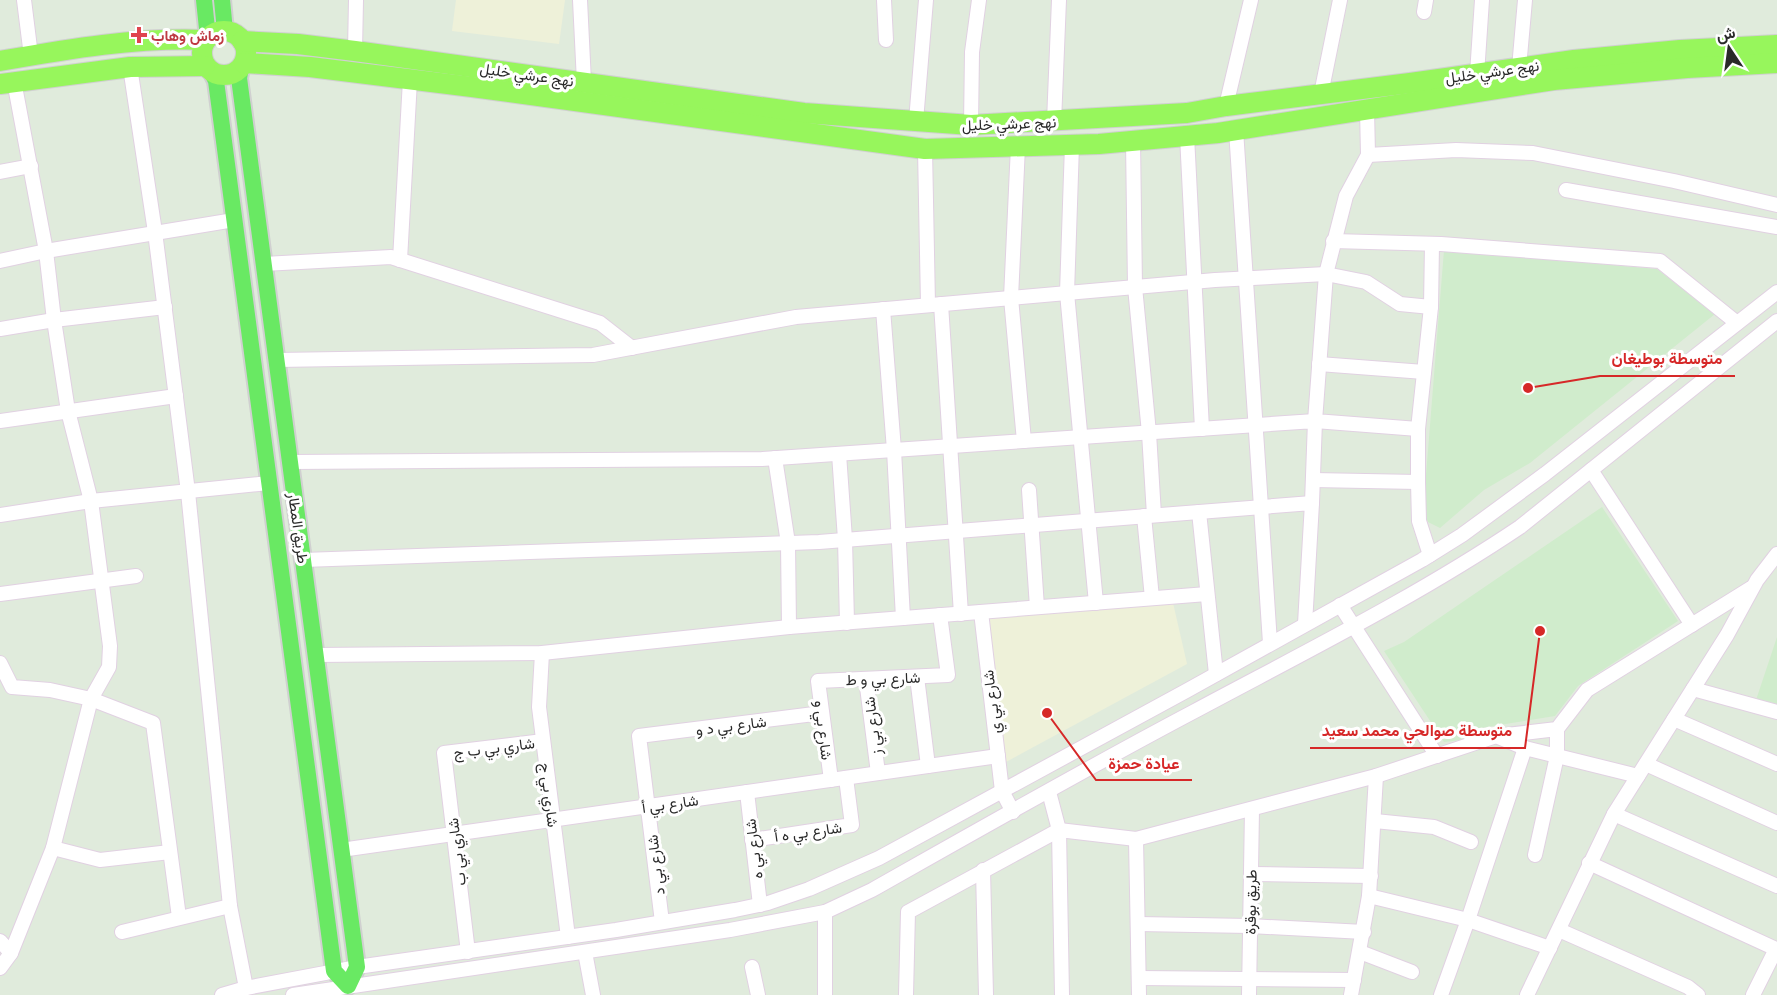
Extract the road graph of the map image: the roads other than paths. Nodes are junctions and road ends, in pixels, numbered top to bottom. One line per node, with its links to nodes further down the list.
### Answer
1 (24, 0): 18 (street)
2 (204, 0): 14 (main road)
3 (222, 0): 14 (main road)
4 (356, 0): 17 (street)
5 (580, 0): 27 (street)
6 (884, 0): 15 (street)
7 (926, 0): 32 (street)
8 (979, 0): 34 (street)
9 (1059, 0): 33 (street)
10 (1251, 0): 30 (street)
11 (1340, 0): 29 (street)
12 (1482, 0): 25 (street)
13 (1525, 0): 23 (street)
14 (221, 37): 17 (highway, نهج عرشي خليل); 18 (highway, نهج عرشي خليل); 21 (highway); 24 (highway)
15 (886, 40)
16 (1777, 45): 23 (highway, نهج عرشي خليل)
17 (355, 51): 27 (highway, نهج عرشي خليل)
18 (31, 56): 19 (highway, نهج عرشي خليل)
19 (0, 61)
20 (1777, 63): 31 (highway, نهج عرشي خليل)
21 (242, 66): 24 (highway); 26 (highway, نهج عرشي خليل); 54 (main road, طريق المطار)
22 (130, 67): 24 (highway); 28 (highway); 48 (street)
23 (1519, 68): 25 (highway, نهج عرشي خليل)
24 (209, 69): 46 (main road, طريق المطار)
25 (1477, 74): 29 (highway, نهج عرشي خليل)
26 (410, 80): 40 (highway, نهج عرشي خليل); 52 (street)
27 (584, 82): 32 (highway, نهج عرشي خليل)
28 (7, 83): 42 (street)
29 (1321, 94): 30 (highway, نهج عرشي خليل)
30 (1226, 106): 33 (highway, نهج عرشي خليل)
31 (1367, 109): 35 (highway, نهج عرشي خليل); 41 (street)
32 (916, 121): 34 (highway, نهج عرشي خليل)
33 (1054, 122): 34 (highway, نهج عرشي خليل)
34 (971, 126)
35 (1236, 130): 36 (highway, نهج عرشي خليل); 56 (street)
36 (1187, 136): 37 (highway, نهج عرشي خليل); 57 (street)
37 (1133, 141): 38 (highway, نهج عرشي خليل); 58 (street)
38 (1072, 145): 39 (highway, نهج عرشي خليل); 60 (street)
39 (1018, 147): 40 (highway, نهج عرشي خليل); 61 (street)
40 (925, 149): 62 (street)
41 (1368, 155): 45 (street); 49 (street)
42 (31, 166): 43 (street); 51 (street)
43 (0, 172)
44 (1566, 190): 47 (street)
45 (1777, 205)
46 (234, 220): 48 (street); 92 (main road, طريق المطار)
47 (1777, 227)
48 (155, 232): 51 (street); 64 (street)
49 (1333, 241): 50 (street); 55 (street)
50 (1432, 244): 63 (street); 68 (street)
51 (46, 251): 53 (street); 66 (street)
52 (400, 260): 54 (street); 70 (street)
53 (0, 261)
54 (264, 264): 71 (main road, طريق المطار)
55 (1326, 274): 56 (street); 63 (street); 72 (street)
56 (1246, 278): 57 (street); 78 (street)
57 (1194, 282): 58 (street); 79 (street)
58 (1135, 287): 60 (street); 81 (street)
59 (1777, 292): 68 (street)
60 (1067, 293): 61 (street); 82 (street)
61 (1011, 298): 62 (street); 83 (street)
62 (934, 305): 65 (street); 84 (street)
63 (1431, 306): 73 (street)
64 (165, 307): 66 (street); 74 (street)
65 (883, 309): 70 (street); 85 (street)
66 (54, 320): 69 (street); 75 (street)
67 (1777, 321): 89 (street)
68 (1737, 323): 108 (street)
69 (0, 329)
70 (632, 348): 71 (street)
71 (276, 360): 88 (main road, طريق المطار)
72 (1319, 364): 73 (street); 77 (street)
73 (1424, 372): 80 (street)
74 (176, 396): 75 (street); 94 (street)
75 (68, 411): 76 (street); 95 (street)
76 (0, 420)
77 (1315, 421): 78 (street); 80 (street); 90 (street)
78 (1256, 425): 79 (street); 97 (street)
79 (1202, 429): 81 (street)
80 (1418, 429): 91 (street)
81 (1149, 433): 82 (street); 100 (street)
82 (1080, 437): 83 (street); 101 (street)
83 (1024, 441): 84 (street)
84 (950, 446): 85 (street); 103 (street)
85 (894, 450): 86 (street); 104 (street)
86 (839, 454): 87 (street); 105 (street)
87 (775, 458): 88 (street); 106 (street)
88 (290, 462): 109 (main road, طريق المطار)
89 (1591, 470): 127 (street); 129 (street)
90 (1313, 480): 91 (street); 96 (street)
91 (1418, 482): 108 (street)
92 (269, 483): 94 (street); 206 (main road, طريق المطار)
93 (1029, 490): 102 (street)
94 (188, 492): 95 (street); 186 (street)
95 (91, 501): 99 (street); 113 (street)
96 (1312, 503): 97 (street); 126 (street)
97 (1261, 507): 98 (street); 130 (street)
98 (1199, 512): 100 (street); 116 (street)
99 (0, 515)
100 (1149, 515): 101 (street); 117 (street)
101 (1088, 520): 102 (street); 118 (street)
102 (1030, 525): 103 (street); 120 (street)
103 (955, 531): 104 (street); 122 (street)
104 (899, 535): 105 (street); 124 (street)
105 (845, 539): 106 (street); 125 (street)
106 (788, 543): 109 (street); 128 (street)
107 (1777, 554): 110 (street)
108 (1430, 555): 119 (street)
109 (303, 560): 132 (main road, طريق المطار)
110 (1761, 574): 112 (street); 114 (street)
111 (136, 576): 113 (street)
112 (1777, 579)
113 (101, 580): 115 (street); 139 (street)
114 (1754, 587): 127 (street); 138 (street)
115 (0, 594)
116 (1208, 594): 117 (street); 134 (street)
117 (1152, 598): 118 (street)
118 (1096, 603): 120 (street)
119 (1340, 605): 126 (street); 129 (street)
120 (1038, 607): 121 (street)
121 (981, 612): 122 (street); 149 (street, شارع بي ي)
122 (961, 614): 123 (street)
123 (940, 615): 124 (street); 135 (street, شارع بي و ط)
124 (903, 618): 125 (street)
125 (847, 623): 128 (street)
126 (1305, 624): 130 (street)
127 (1692, 625): 143 (street)
128 (789, 627): 131 (street)
129 (1353, 627): 150 (street); 162 (street)
130 (1270, 643): 134 (street)
131 (542, 652): 132 (street); 146 (street, شاري بي ج)
132 (316, 655): 176 (main road, طريق المطار)
133 (0, 663): 139 (street)
134 (1215, 674): 160 (street)
135 (917, 676): 136 (street, شارع بي و ط); 154 (street)
136 (866, 679): 137 (street, شارع بي و ط); 155 (street, شارع بي ز)
137 (818, 681): 141 (street, شارع بي و)
138 (1694, 689): 140 (street); 142 (street)
139 (91, 699): 175 (street); 177 (street)
140 (1777, 712)
141 (822, 713): 144 (street, شارع بي د و); 159 (street, شارع بي و)
142 (1674, 719): 152 (street); 153 (street)
143 (1557, 729): 145 (street); 151 (street)
144 (639, 736): 163 (street, شارع بي د)
145 (1496, 736): 147 (street); 150 (street)
146 (543, 741): 148 (street, شاري بي ب ج); 167 (street, شاري بي ج)
147 (1525, 748): 151 (street); 189 (street)
148 (444, 753): 171 (street, شاري بي ب)
149 (998, 756): 154 (street, شارع بي أ); 160 (street, شارع بي ي)
150 (1437, 756): 156 (street)
151 (1557, 756): 157 (street); 178 (street)
152 (1646, 764): 157 (street); 169 (street)
153 (1777, 764)
154 (928, 766): 155 (street, شارع بي أ)
155 (878, 773): 158 (street, شارع بي أ)
156 (1376, 776): 164 (street); 168 (street)
157 (1638, 776): 166 (street)
158 (846, 778): 159 (street, شارع بي أ); 173 (street, شارع بي ه أ)
159 (831, 780): 161 (street, شارع بي أ)
160 (1002, 791): 165 (street); 185 (street)
161 (747, 792): 163 (street, شارع بي أ); 173 (street, شارع بي ه)
162 (1049, 792): 165 (street); 170 (street)
163 (648, 805): 167 (street, شارع بي أ); 190 (street, شارع بي د)
164 (1252, 809): 172 (street); 181 (street, طريق بوقرة)
165 (1013, 812): 187 (street)
166 (1614, 814): 179 (street); 183 (street)
167 (553, 820): 171 (street, شارع بي أ); 196 (street, شاري بي ج)
168 (1375, 821): 174 (street); 182 (street)
169 (1777, 823)
170 (1059, 830): 172 (street); 180 (street); 221 (street)
171 (454, 834): 176 (street, شارع بي أ); 199 (street, شاري بي ب)
172 (1136, 839): 191 (street)
173 (752, 840): 185 (street, شارع بي ه)
174 (1471, 842)
175 (53, 848): 177 (street); 202 (street)
176 (341, 850): 203 (main road, طريق المطار)
177 (170, 852): 188 (street)
178 (1535, 855)
179 (1589, 863): 193 (street); 227 (street)
180 (983, 870): 219 (street); 220 (street)
181 (1251, 874): 182 (street); 192 (street, طريق بوقرة)
182 (1371, 876): 184 (street)
183 (1777, 886)
184 (1369, 896): 189 (street); 195 (street)
185 (760, 905): 190 (street)
186 (230, 906): 188 (street); 211 (street)
187 (825, 912): 200 (street); 218 (street)
188 (179, 917): 194 (street)
189 (1468, 920): 198 (street); 225 (street)
190 (662, 922): 196 (street)
191 (1138, 924): 192 (street); 208 (street)
192 (1250, 926): 195 (street); 209 (street, طريق بوقرة)
193 (1559, 930): 198 (street); 213 (street)
194 (122, 932)
195 (1364, 932): 201 (street)
196 (568, 937): 199 (street)
197 (0, 941): 202 (street)
198 (1550, 948): 226 (street)
199 (468, 951): 203 (street)
200 (585, 952): 212 (street); 216 (street)
201 (1360, 952): 207 (street); 210 (street)
202 (11, 953): 205 (street)
203 (357, 967): 206 (street); 212 (main road)
204 (752, 967): 217 (street)
205 (0, 968)
206 (333, 972): 211 (street); 212 (main road)
207 (1412, 972)
208 (1139, 978): 209 (street); 222 (street)
209 (1249, 979): 210 (street); 223 (street, طريق بوقرة)
210 (1354, 980): 224 (street)
211 (246, 988): 214 (street)
212 (349, 991): 215 (street)
213 (1690, 992)
214 (222, 995)
215 (293, 995)
216 (593, 995)
217 (758, 995)
218 (825, 995)
219 (906, 995)
220 (986, 995)
221 (1062, 995)
222 (1139, 995)
223 (1249, 995)
224 (1351, 995)
225 (1441, 995)
226 (1527, 995)
227 (1753, 995)

